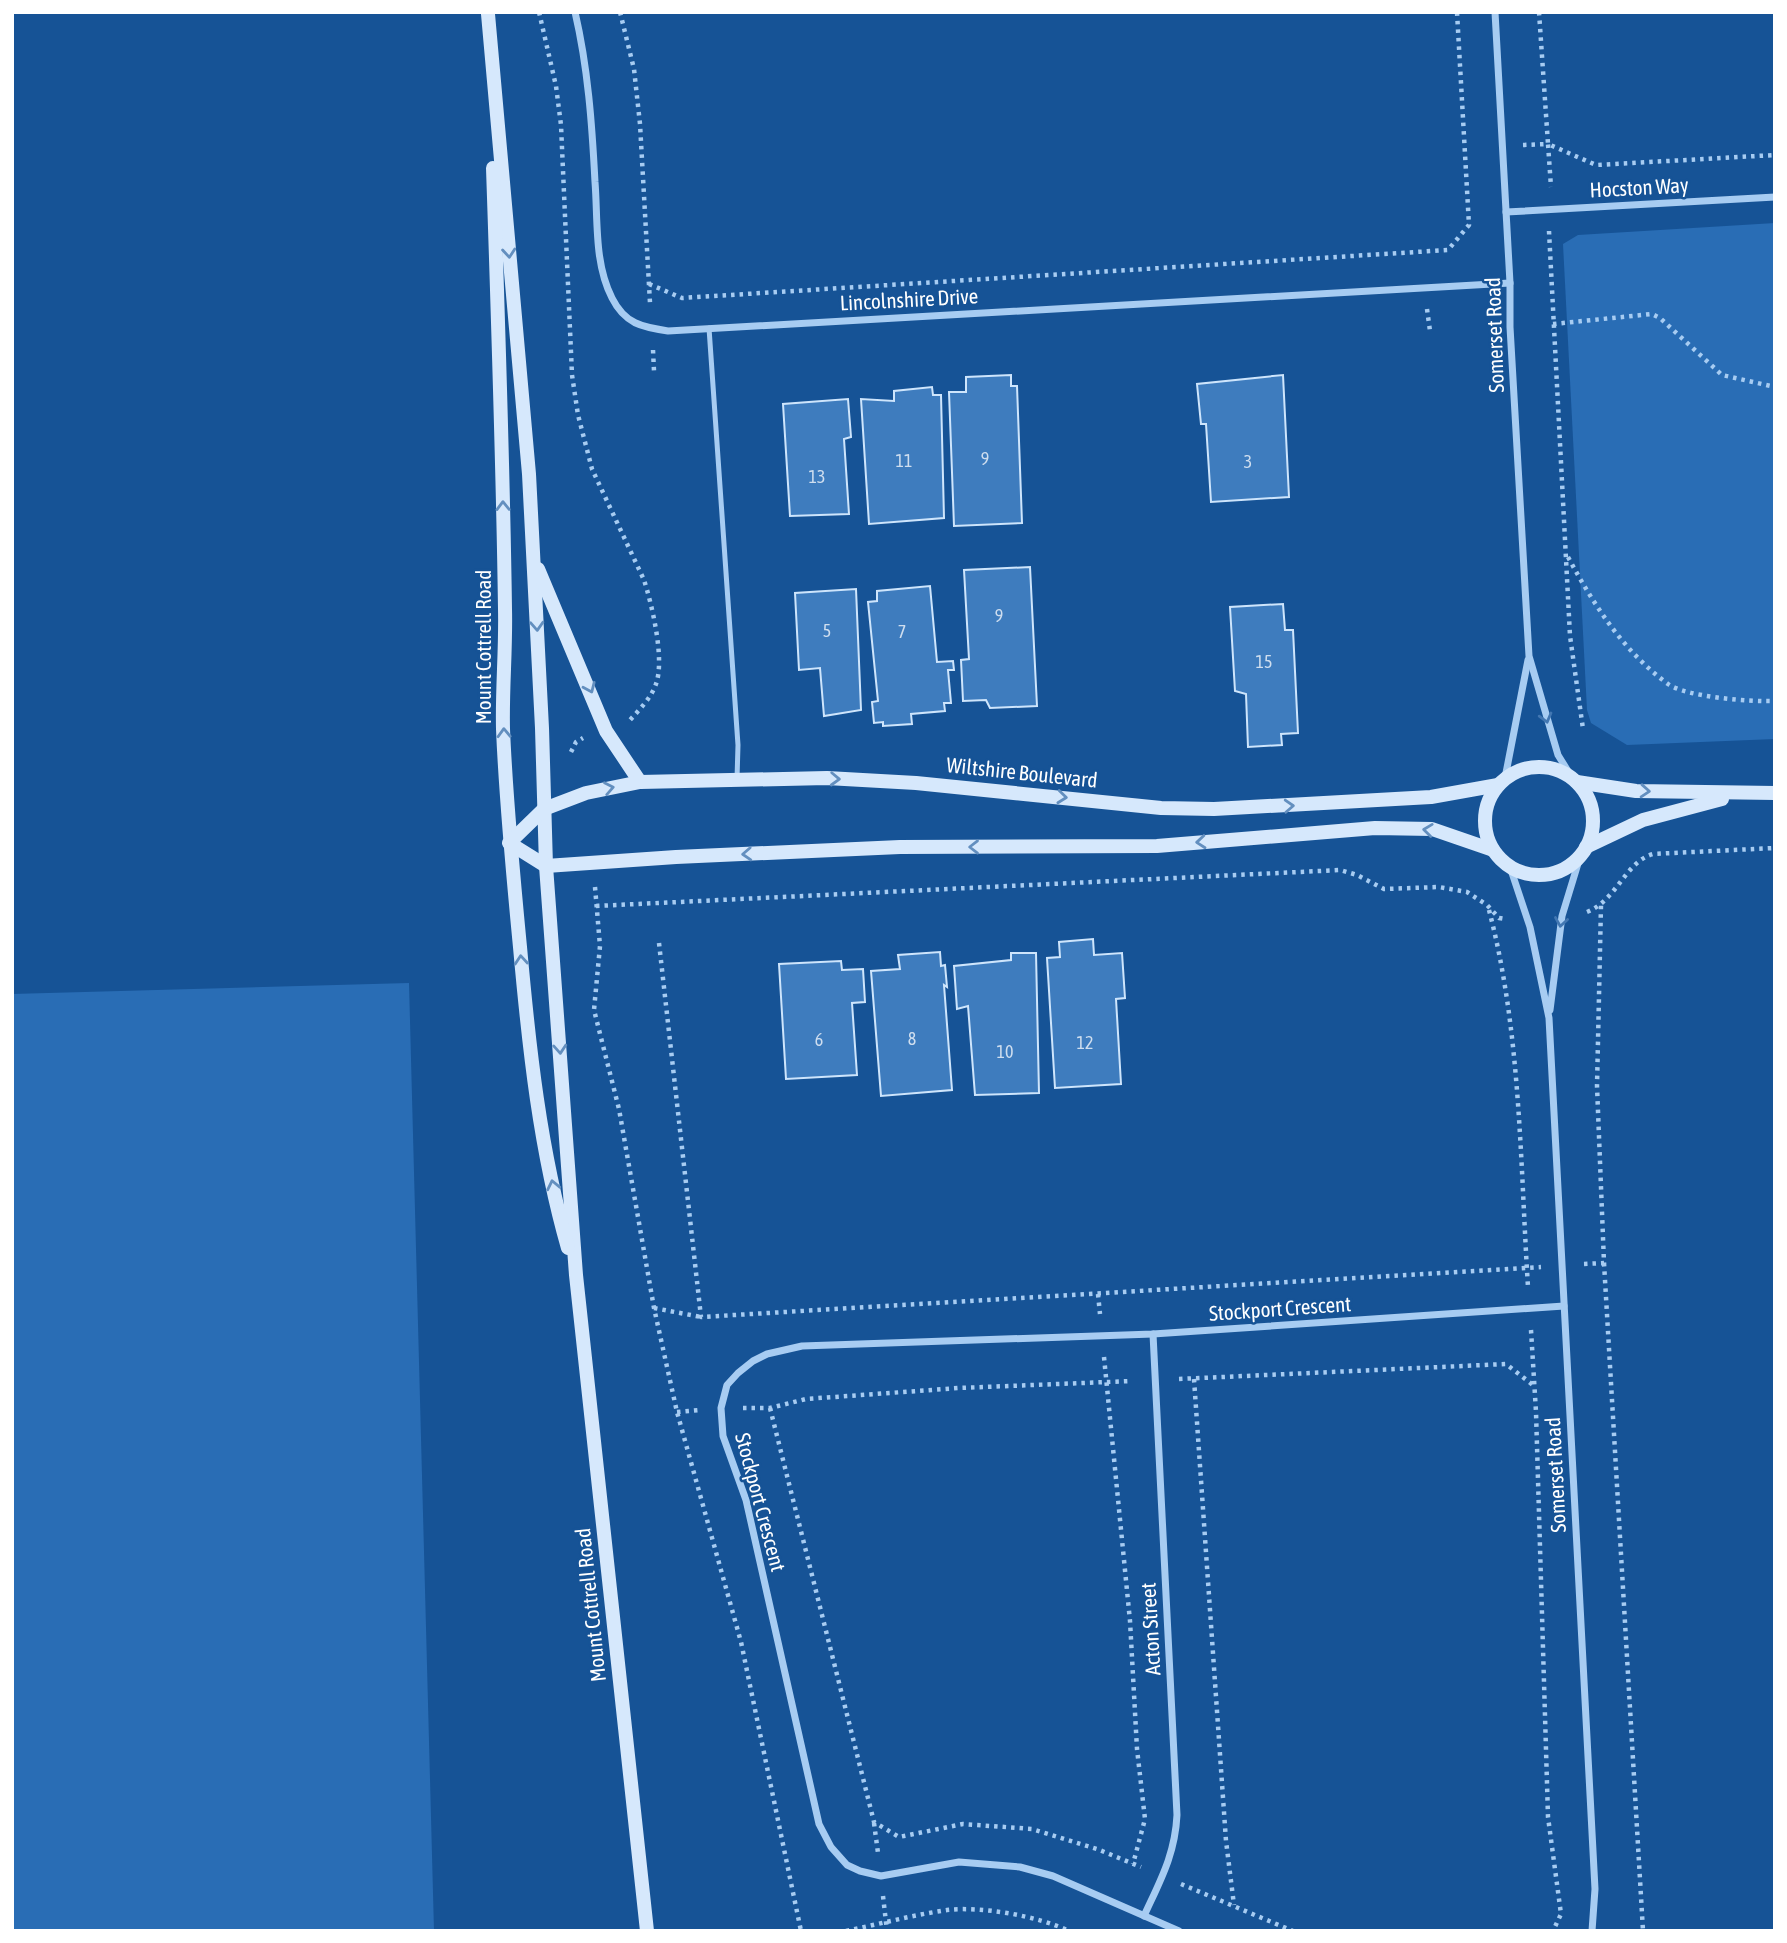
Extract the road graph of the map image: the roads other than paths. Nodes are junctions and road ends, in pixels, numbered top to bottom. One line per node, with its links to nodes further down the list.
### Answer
1 (575, 12): 7 (street, Lincolnshire Drive)
2 (1495, 12): 5 (street, Somerset Road)
3 (488, 13): 8 (street, Mount Cottrell Road, one-way to 8); 17 (street, Mount Cottrell Road, one-way to 3)
4 (1775, 197): 5 (street, Hocston Way)
5 (1506, 212): 6 (street, Somerset Road)
6 (1510, 283): 7 (street, Lincolnshire Drive); 9 (street, Somerset Road)
7 (709, 328): 10 (lane)
8 (533, 558): 13 (street, one-way to 13); 16 (street, Mount Cottrell Road, one-way to 16)
9 (1529, 656): 11 (street, Somerset Road, one-way to 11); 12 (street, Somerset Road)
10 (737, 779): 12 (street, Wiltshire Boulevard, one-way to 12); 13 (street, Wiltshire Boulevard)
11 (1574, 779): 12 (street); 15 (street, one-way to 15); 19 (street)
12 (1502, 781): 18 (street)
13 (640, 782): 16 (street, Wiltshire Boulevard, one-way to 13)
14 (1775, 793): 15 (street)
15 (1744, 794): 19 (street)
16 (544, 809): 17 (street); 20 (street, Mount Cottrell Road)
17 (509, 843): 20 (street); 23 (street, Mount Cottrell Road, one-way to 17)
18 (1493, 850): 20 (street, one-way to 20); 21 (street)
19 (1583, 852): 21 (street); 22 (street, Somerset Road, one-way to 22)
20 (546, 866): 23 (street, Mount Cottrell Road, one-way to 23)
21 (1510, 867): 22 (street, Somerset Road)
22 (1549, 1018): 24 (street, Somerset Road)
23 (576, 1275): 27 (street, Mount Cottrell Road)
24 (1564, 1306): 25 (street, Stockport Crescent); 29 (street, Somerset Road)
25 (1153, 1334): 26 (street, Acton Street); 26 (street, Stockport Crescent)
26 (1144, 1916): 28 (street, Stockport Crescent)
27 (647, 1931)
28 (1179, 1931)
29 (1591, 1931)

